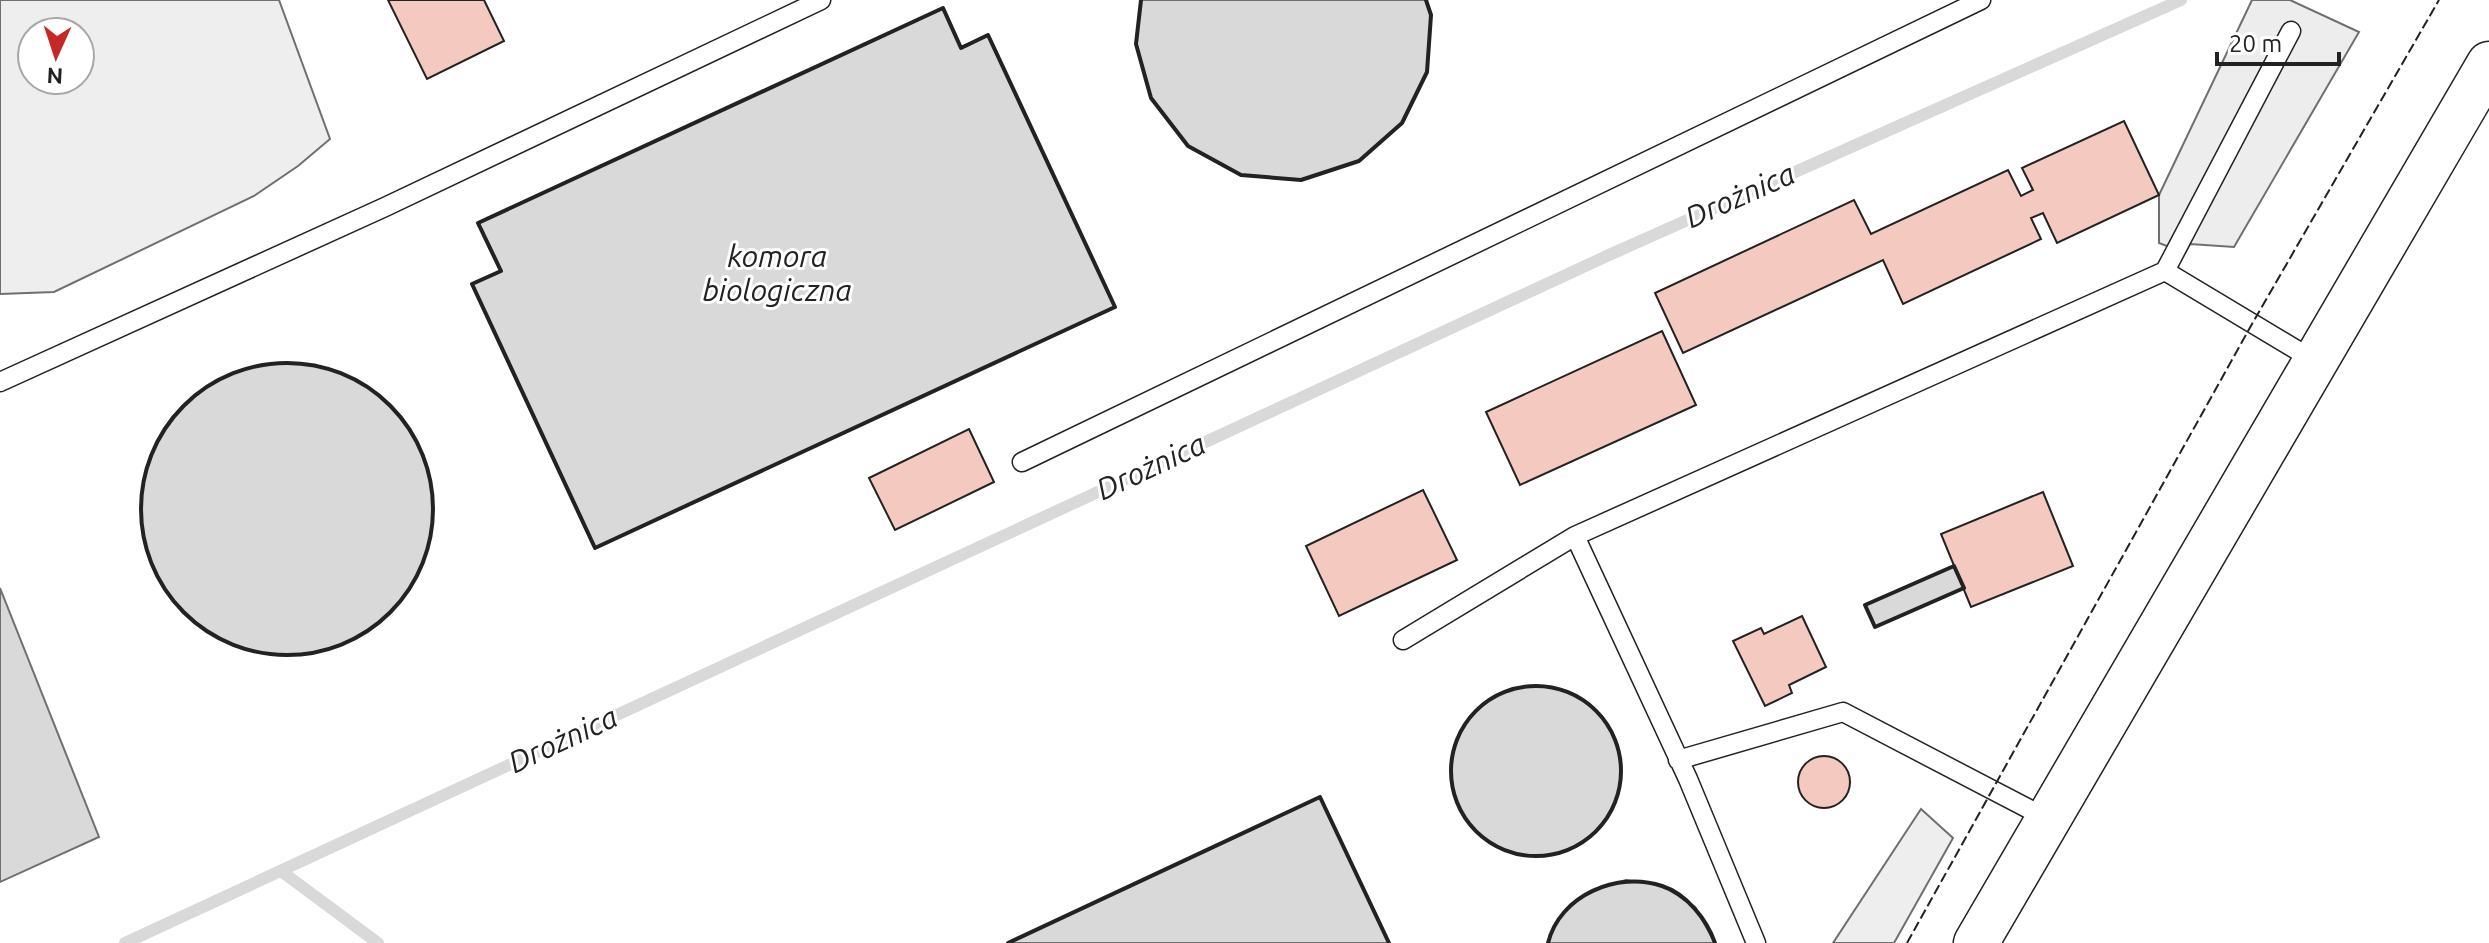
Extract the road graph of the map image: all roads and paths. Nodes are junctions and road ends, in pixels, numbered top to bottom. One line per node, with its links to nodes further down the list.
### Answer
1 (821, 0): 7 (lane)
2 (1981, 0): 8 (lane)
3 (2291, 31): 5 (lane)
4 (2489, 64): 6 (main road)
5 (2165, 271): 6 (lane); 9 (lane)
6 (2315, 361): 12 (main road)
7 (0, 382)
8 (1022, 462)
9 (1575, 536): 10 (lane); 11 (lane)
10 (1403, 640)
11 (1678, 760): 12 (lane); 13 (lane)
12 (2048, 819): 14 (main road)
13 (1756, 943)
14 (1976, 943)

